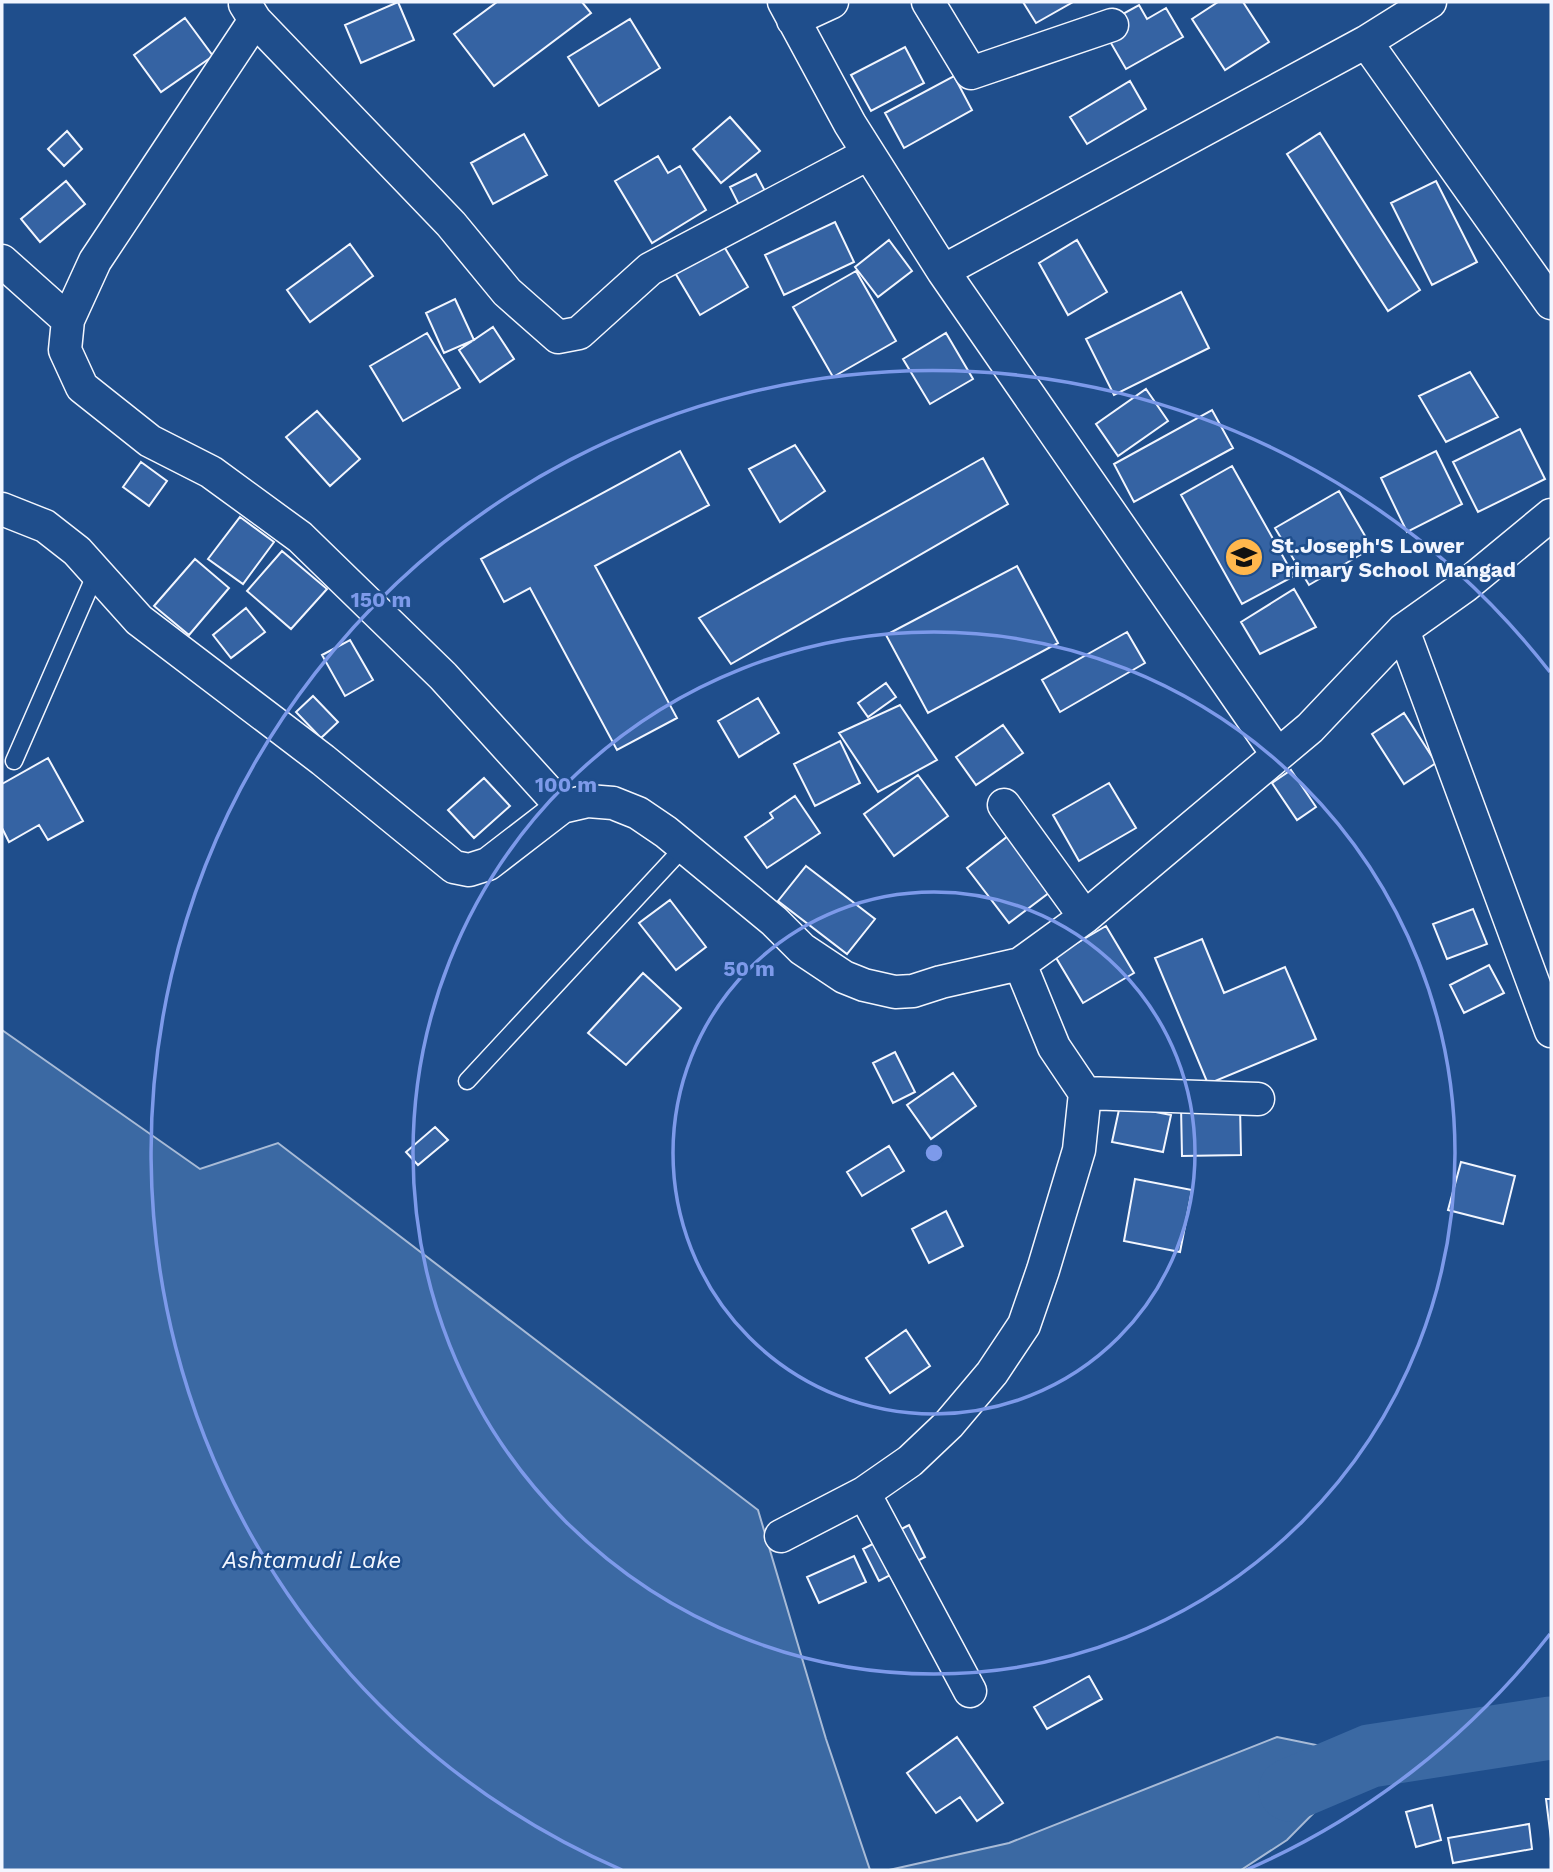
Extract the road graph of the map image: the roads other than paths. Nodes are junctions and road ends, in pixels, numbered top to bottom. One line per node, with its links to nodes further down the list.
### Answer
1 (832, 2): 5 (street)
2 (928, 2): 6 (street)
3 (1430, 2): 7 (street)
4 (249, 11): 8 (street); 12 (street)
5 (788, 11): 8 (street)
6 (1112, 25)
7 (1366, 42): 10 (street); 11 (street)
8 (868, 154): 10 (street)
9 (2, 261): 12 (street)
10 (943, 271): 17 (street)
11 (1551, 303)
12 (68, 320): 20 (street)
13 (2, 509): 15 (street)
14 (1551, 514): 16 (street)
15 (96, 573): 18 (lane); 20 (street)
16 (1403, 630): 17 (street); 24 (street)
17 (1277, 754): 22 (street)
18 (14, 761)
19 (1004, 805): 22 (street)
20 (562, 807): 21 (street)
21 (684, 848): 23 (street); 25 (lane)
22 (1085, 917): 23 (street)
23 (1020, 964): 26 (street)
24 (1551, 1031)
25 (467, 1081)
26 (1085, 1093): 27 (street); 28 (street)
27 (1258, 1099)
28 (864, 1493): 29 (street); 30 (street)
29 (781, 1536)
30 (970, 1691)

